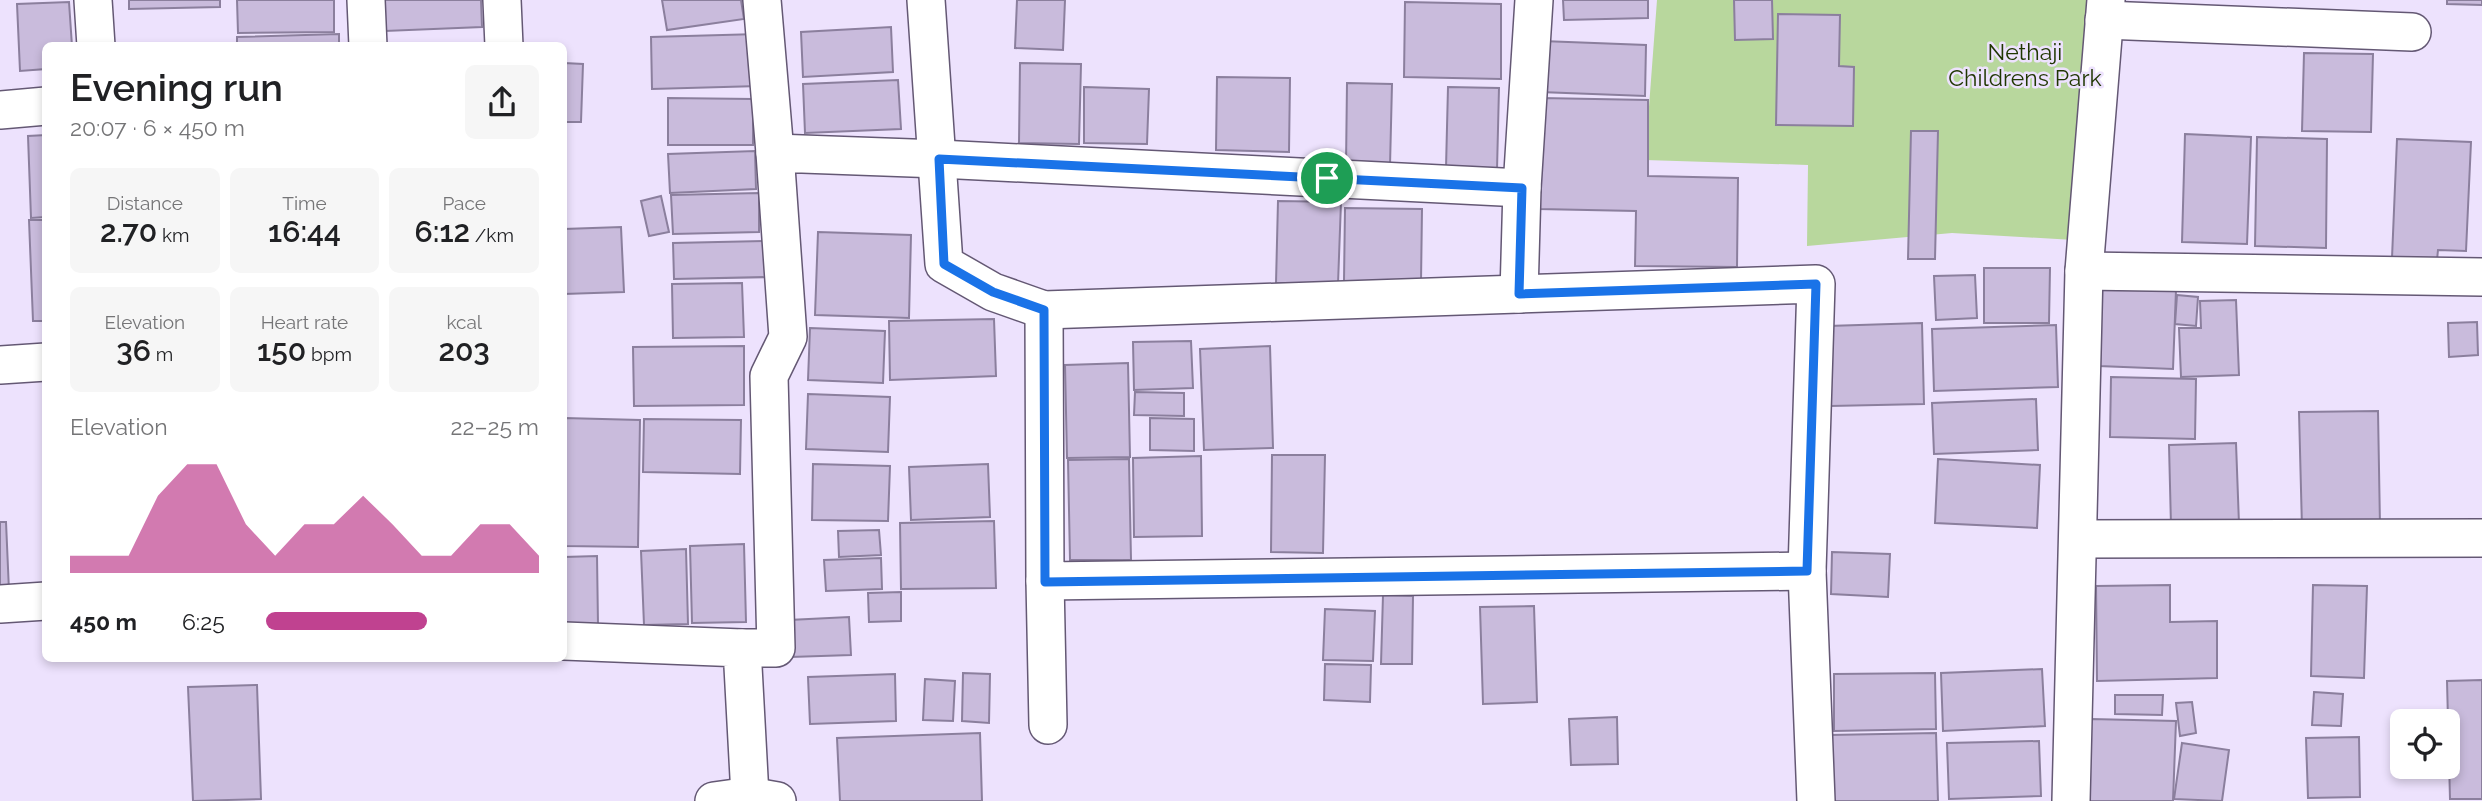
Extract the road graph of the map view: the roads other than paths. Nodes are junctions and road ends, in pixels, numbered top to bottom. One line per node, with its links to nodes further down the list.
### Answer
1 (93, 0): 9 (street)
2 (366, 0): 10 (street)
3 (502, 0): 11 (street)
4 (762, 0): 14 (street)
5 (926, 0): 15 (street)
6 (1534, 0): 16 (street)
7 (2105, 10): 8 (street); 17 (street)
8 (2412, 32)
9 (96, 42)
10 (368, 42)
11 (504, 42)
12 (42, 106): 13 (street)
13 (0, 110)
14 (775, 153): 15 (street); 30 (street)
15 (939, 159): 16 (street); 20 (street)
16 (1522, 188): 19 (street)
17 (2084, 271): 18 (street); 24 (street)
18 (2482, 277)
19 (1519, 294): 20 (street); 25 (street)
20 (1044, 310): 26 (street)
21 (42, 362): 22 (street)
22 (0, 365)
23 (2482, 538): 24 (street)
24 (2078, 539): 35 (street)
25 (1807, 571): 26 (street); 34 (street)
26 (1045, 582): 31 (street)
27 (42, 601): 28 (street)
28 (0, 604)
29 (567, 641): 30 (street)
30 (742, 648): 32 (street)
31 (1048, 725)
32 (764, 798): 33 (street)
33 (714, 801)
34 (1816, 801)
35 (2071, 801)

